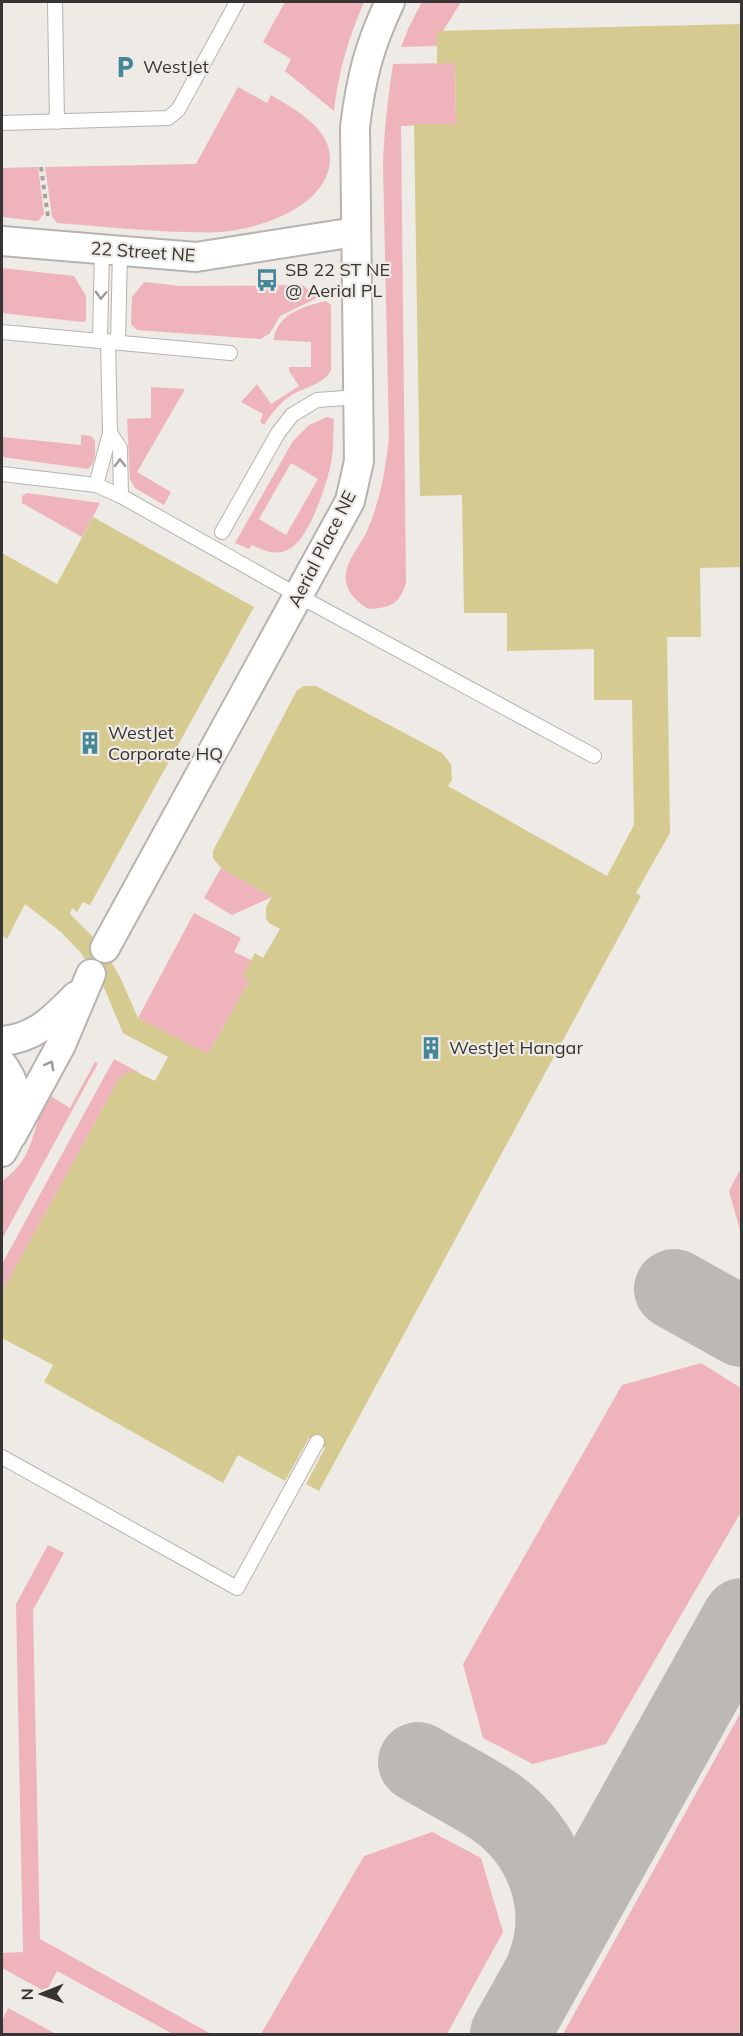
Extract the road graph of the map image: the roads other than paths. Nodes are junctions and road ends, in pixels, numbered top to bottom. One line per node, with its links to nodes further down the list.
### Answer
1 (55, 2): 4 (lane)
2 (237, 2): 4 (lane)
3 (390, 2): 6 (street, Aerial Place NE)
4 (57, 122): 5 (lane)
5 (2, 123)
6 (355, 232): 8 (street, 22 Street NE); 12 (street, Aerial Place NE)
7 (2, 241): 8 (street, 22 Street NE)
8 (111, 251): 10 (lane)
9 (2, 332): 10 (lane)
10 (109, 341): 11 (lane); 13 (lane)
11 (230, 353)
12 (359, 397): 17 (lane); 18 (street, Aerial Place NE)
13 (110, 433): 15 (lane); 16 (lane, one-way to 13)
14 (2, 474): 15 (lane)
15 (96, 485): 16 (lane)
16 (121, 496): 18 (lane)
17 (222, 532)
18 (299, 596): 19 (lane); 20 (street, Aerial Place NE)
19 (594, 756)
20 (105, 948)
21 (2, 1041): 23 (street, one-way to 21)
22 (2, 1064): 23 (street)
23 (7, 1143)
24 (317, 1442): 25 (lane)
25 (2, 1457)

